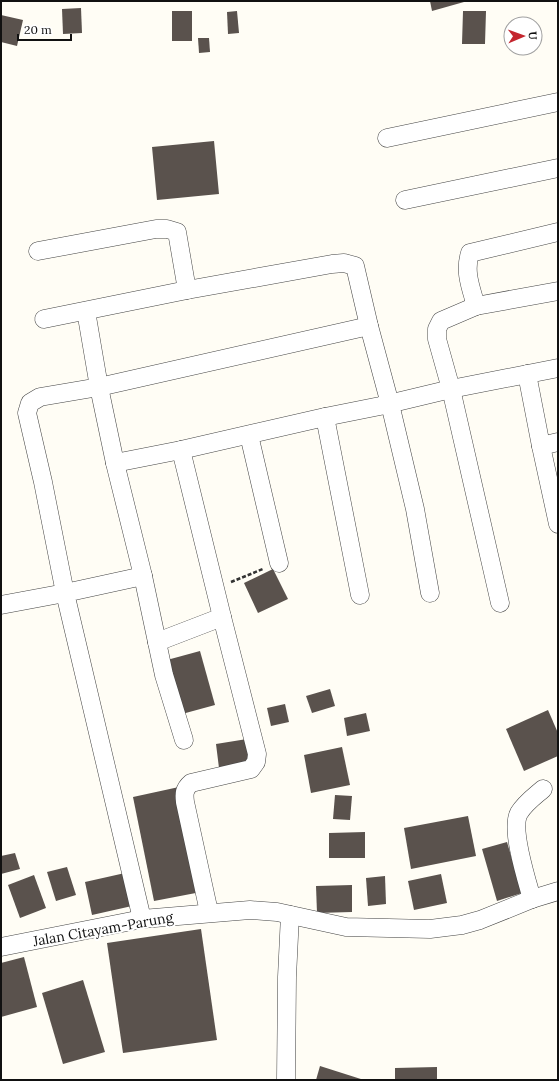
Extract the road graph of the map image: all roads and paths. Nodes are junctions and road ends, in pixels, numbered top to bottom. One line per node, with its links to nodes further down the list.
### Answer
1 (558, 102): 2 (street)
2 (387, 138)
3 (558, 168): 4 (street)
4 (405, 200)
5 (558, 232): 9 (street)
6 (38, 251): 7 (street)
7 (186, 290): 10 (street); 12 (street)
8 (558, 291): 9 (street)
9 (476, 306): 16 (street)
10 (86, 311): 11 (street); 15 (street)
11 (44, 319)
12 (369, 326): 15 (street); 17 (street)
13 (558, 368): 14 (street)
14 (527, 374): 16 (street); 21 (street)
15 (98, 386): 23 (street); 28 (street)
16 (451, 389): 17 (street); 31 (street)
17 (390, 404): 18 (street); 29 (street)
18 (325, 417): 19 (street); 30 (street)
19 (249, 435): 22 (street); 25 (street)
20 (558, 442): 21 (street)
21 (541, 446): 24 (street)
22 (181, 450): 23 (street); 27 (street)
23 (115, 463): 26 (street)
24 (557, 514)
25 (279, 563): 27 (path)
26 (143, 576): 28 (street); 34 (street)
27 (215, 587): 33 (street)
28 (65, 593): 32 (street); 41 (street)
29 (430, 593)
30 (360, 595)
31 (500, 603)
32 (1, 605)
33 (222, 617): 34 (street); 39 (street)
34 (157, 642): 35 (street)
35 (184, 740)
36 (543, 789): 38 (street)
37 (558, 891): 38 (street, Jalan Citayam-Parung)
38 (532, 899): 40 (street, Jalan Citayam-Parung)
39 (209, 912): 40 (street, Jalan Citayam-Parung); 41 (street, Jalan Citayam-Parung)
40 (290, 914): 43 (street)
41 (142, 919): 42 (street, Jalan Citayam-Parung)
42 (1, 947)
43 (286, 1080)

